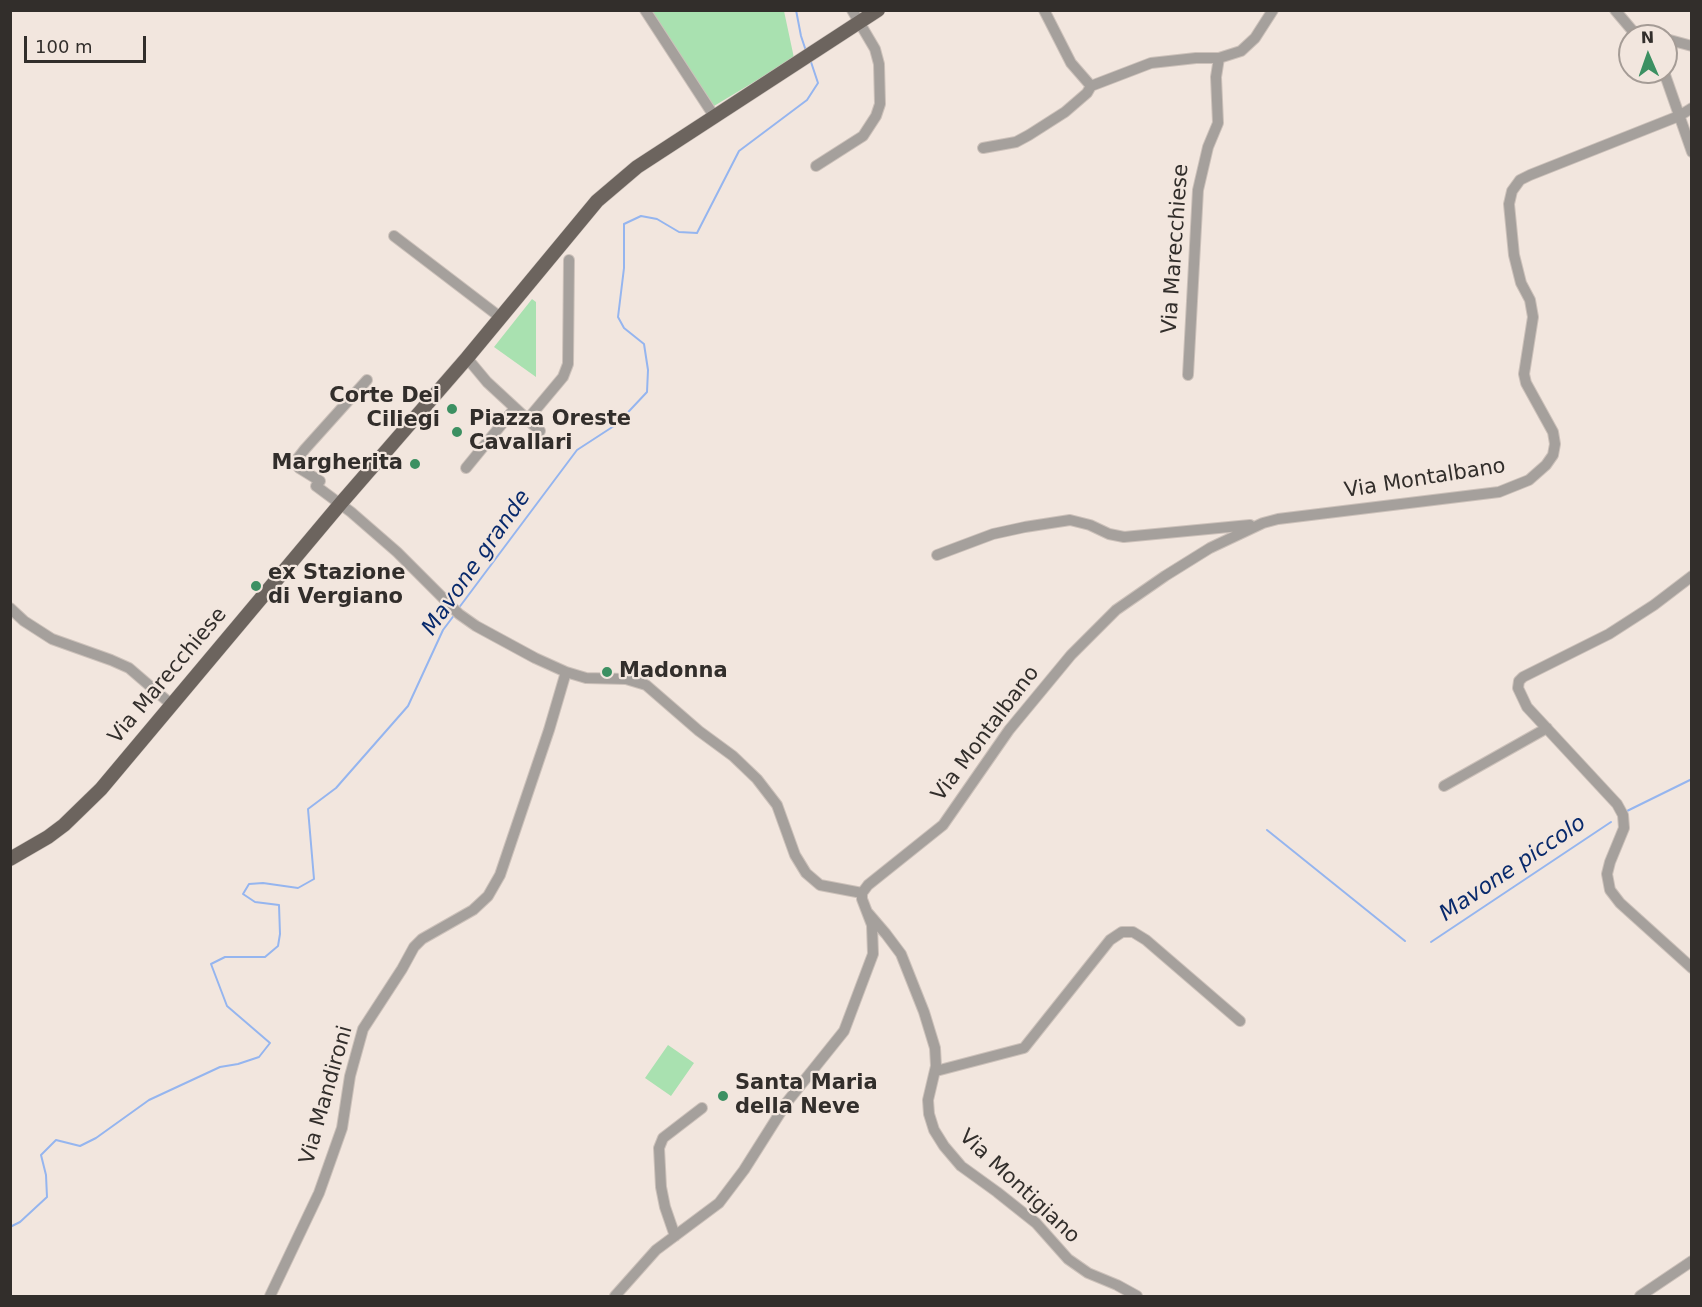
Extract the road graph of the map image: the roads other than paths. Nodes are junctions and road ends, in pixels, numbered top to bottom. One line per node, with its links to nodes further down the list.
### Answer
1 (645, 10): 12 (street)
2 (878, 10): 6 (main road, Via Marecchiese)
3 (1044, 10): 10 (street)
4 (1273, 10): 8 (street)
5 (1615, 10): 7 (street)
6 (856, 16): 12 (main road, Via Marecchiese); 16 (street)
7 (1626, 24)
8 (1219, 58): 10 (street); 21 (street, Via Marecchiese)
9 (1668, 84): 13 (street)
10 (1091, 86): 14 (street)
11 (1692, 108): 13 (street)
12 (714, 116): 19 (main road, Via Marecchiese)
13 (1679, 116): 15 (street); 28 (street, Via Montalbano)
14 (983, 148)
15 (1692, 152)
16 (816, 166)
17 (394, 236): 19 (street)
18 (569, 260): 24 (street)
19 (500, 317): 20 (main road, Via Marecchiese)
20 (463, 362): 23 (street); 27 (main road, Via Marecchiese)
21 (1188, 375)
22 (367, 380): 27 (street)
23 (515, 408): 24 (street); 26 (street)
24 (527, 420): 25 (street)
25 (540, 431)
26 (466, 468)
27 (341, 503): 32 (street); 33 (main road, Via Marecchiese)
28 (1263, 523): 29 (street, Via Montalbano); 37 (street, Via Montalbano)
29 (938, 555)
30 (1692, 576): 34 (street)
31 (10, 608): 33 (street)
32 (566, 672): 37 (street); 45 (street, Via Mandironi)
33 (171, 705): 36 (main road, Via Marecchiese)
34 (1546, 728): 35 (street); 39 (street)
35 (1444, 786)
36 (10, 859)
37 (862, 893): 38 (street)
38 (868, 914): 41 (street, Via Montigiano); 43 (street)
39 (1689, 962)
40 (1240, 1021): 41 (street)
41 (936, 1071): 47 (street, Via Montigiano)
42 (702, 1108): 43 (street)
43 (675, 1236): 46 (street)
44 (1692, 1261): 48 (street)
45 (270, 1296)
46 (615, 1296)
47 (1137, 1296)
48 (1640, 1296)

